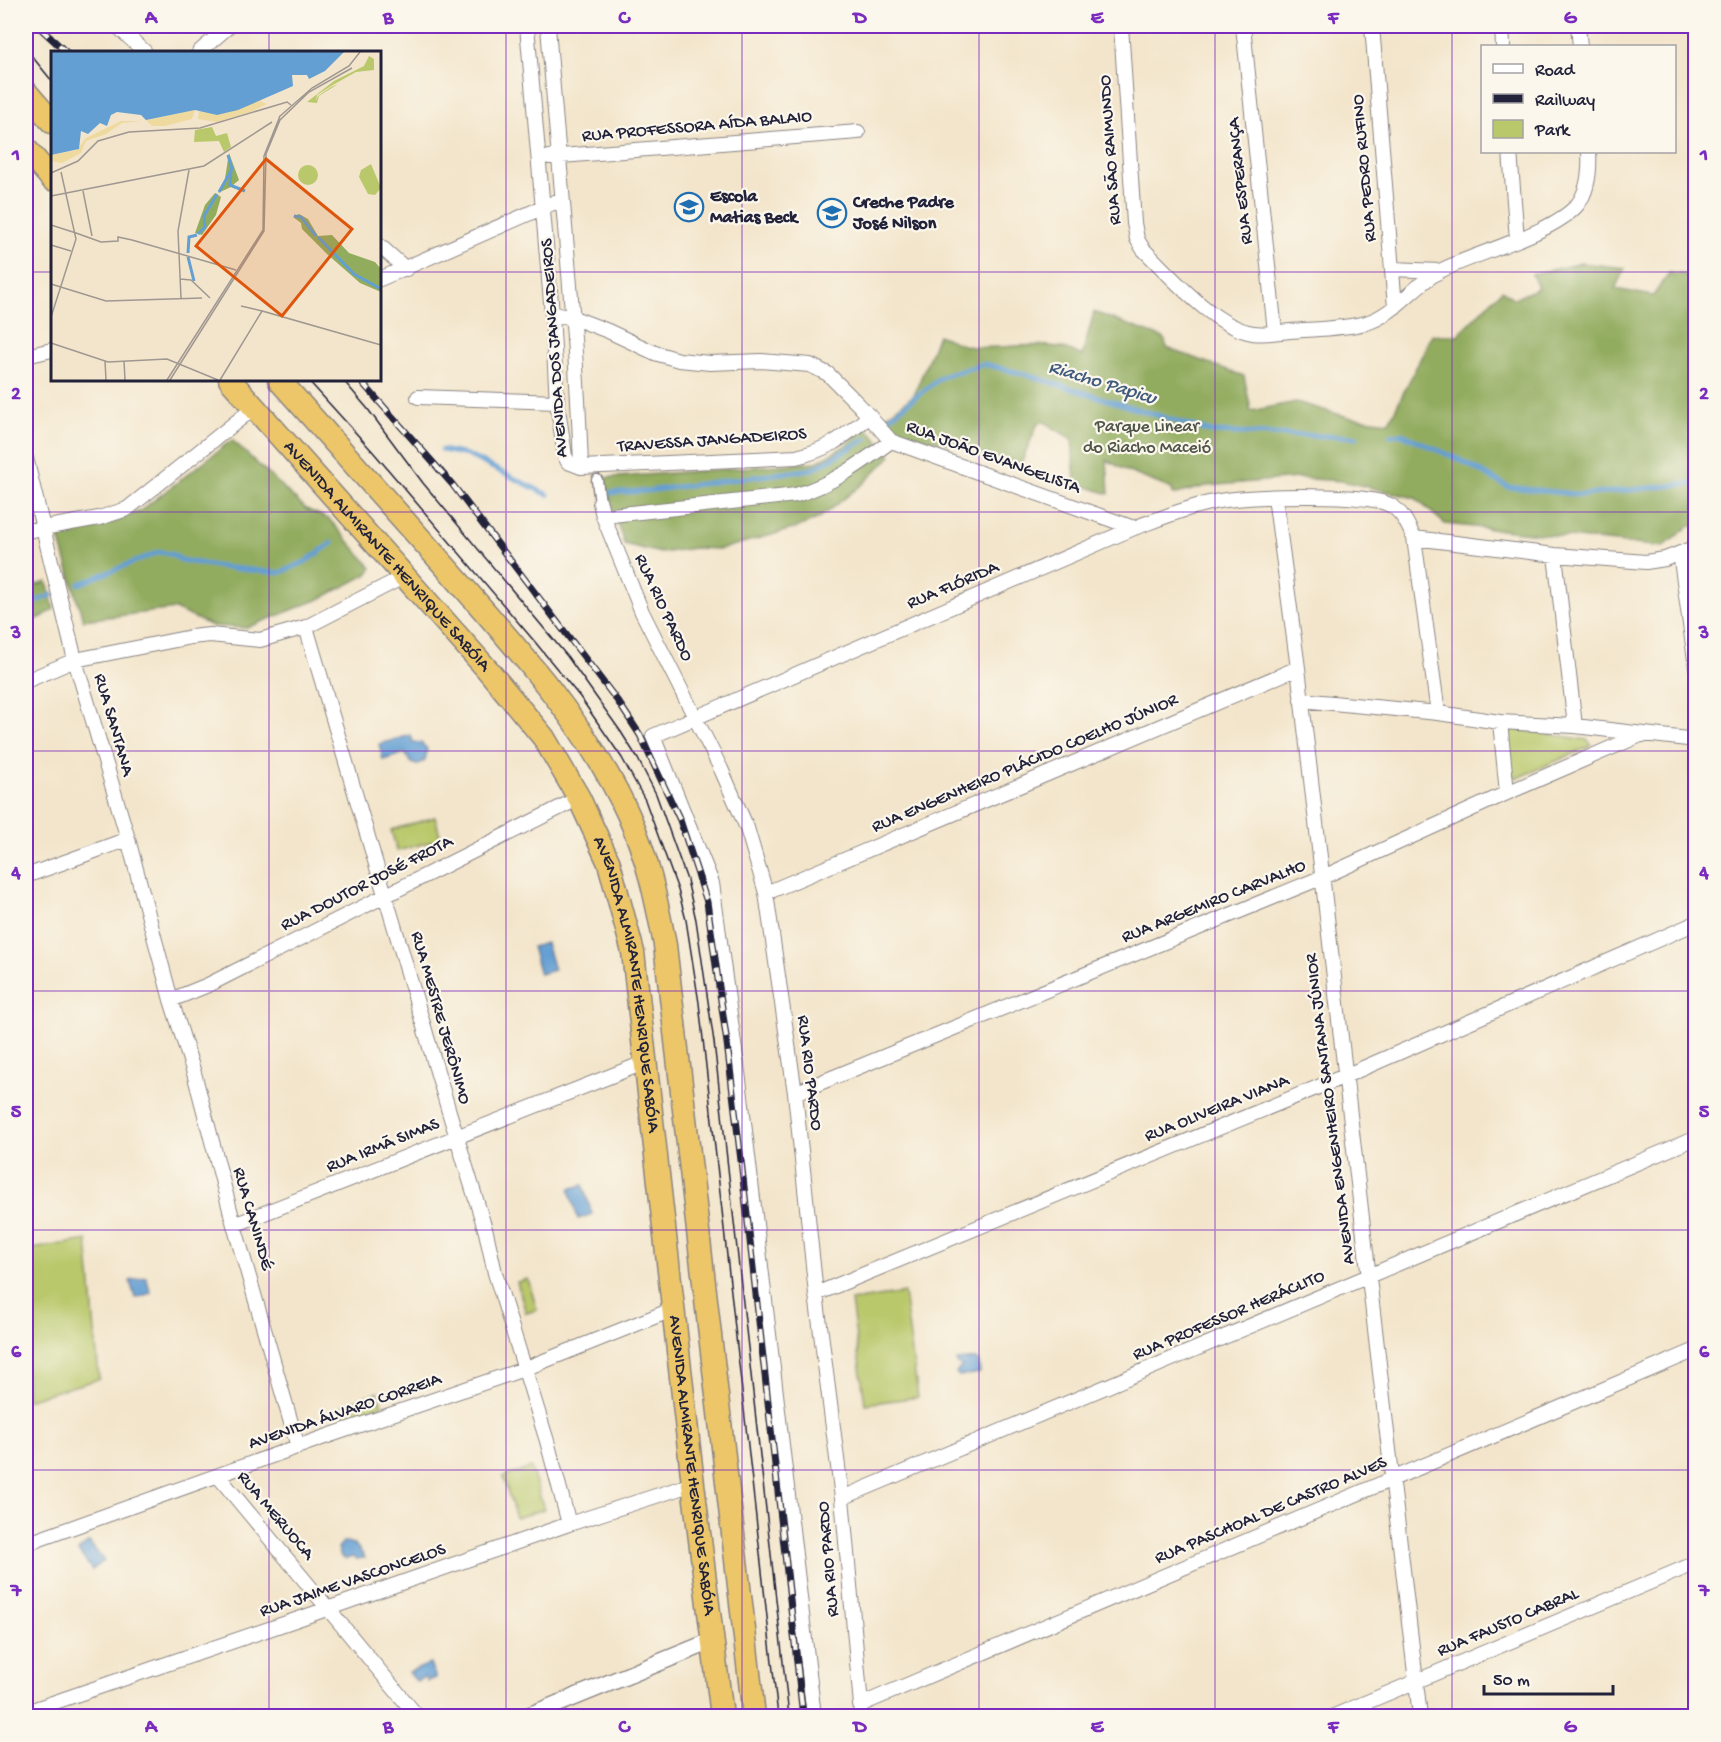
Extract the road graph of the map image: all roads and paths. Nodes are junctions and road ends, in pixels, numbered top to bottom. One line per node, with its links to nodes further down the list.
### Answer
1 (117, 26): 12 (street)
2 (230, 26): 13 (street)
3 (527, 26): 21 (street, AVENIDA DOS JANGADEIROS)
4 (548, 26): 20 (street, AVENIDA DOS JANGADEIROS)
5 (1121, 26): 34 (street, RUA SÃO RAIMUNDO)
6 (1243, 26): 34 (street, RUA ESPERANÇA)
7 (1372, 26): 28 (street, RUA PEDRO RUFINO)
8 (1502, 26): 10 (street)
9 (1578, 26): 11 (street)
10 (1503, 45)
11 (1580, 45)
12 (144, 51)
13 (200, 51)
14 (26, 92): 15 (highway)
15 (51, 121)
16 (858, 132): 20 (street, RUA PROFESSORA AÍDA BALAIO)
17 (26, 149): 22 (highway)
18 (1510, 153): 25 (street)
19 (1589, 153): 25 (street)
20 (558, 156): 21 (street, RUA PROFESSORA AÍDA BALAIO); 23 (street, AVENIDA DOS JANGADEIROS)
21 (538, 158): 24 (street, AVENIDA DOS JANGADEIROS)
22 (51, 178)
23 (562, 199): 24 (street); 33 (street, AVENIDA DOS JANGADEIROS)
24 (543, 208): 27 (street); 32 (street, AVENIDA DOS JANGADEIROS)
25 (1517, 239): 29 (street)
26 (381, 247): 27 (street)
27 (406, 269): 30 (street)
28 (1393, 269): 29 (street); 31 (street, RUA PEDRO RUFINO)
29 (1439, 271): 31 (street, RUA SÃO RAIMUNDO)
30 (381, 279)
31 (1395, 307): 34 (street, RUA SÃO RAIMUNDO)
32 (552, 314): 33 (street, RUA JOÃO EVANGELISTA); 40 (street, AVENIDA DOS JANGADEIROS)
33 (574, 318): 42 (street, RUA JOÃO EVANGELISTA); 45 (street, AVENIDA DOS JANGADEIROS)
34 (1275, 332)
35 (51, 350): 36 (street)
36 (26, 356)
37 (231, 381): 41 (highway, AVENIDA ALMIRANTE HENRIQUE SABÓIA)
38 (280, 381): 57 (highway, AVENIDA ALMIRANTE HENRIQUE SABÓIA)
39 (418, 397): 40 (street)
40 (557, 402): 45 (street, AVENIDA DOS JANGADEIROS)
41 (255, 407): 49 (street); 56 (highway, AVENIDA ALMIRANTE HENRIQUE SABÓIA)
42 (872, 419): 43 (street, RUA JOÃO EVANGELISTA); 46 (street, TRAVESSA JANGADEIROS)
43 (889, 439): 48 (street); 50 (street, RUA JOÃO EVANGELISTA)
44 (26, 458): 49 (street, RUA SANTANA)
45 (582, 466): 46 (street, TRAVESSA JANGADEIROS)
46 (597, 473): 48 (street, RUA RIO PARDO)
47 (1275, 497): 50 (street, RUA FLÓRIDA); 52 (street, RUA FLÓRIDA); 61 (street, AVENIDA ENGENHEIRO SANTANA JÚNIOR)
48 (602, 509): 66 (street, RUA RIO PARDO)
49 (43, 528): 51 (street); 60 (street, RUA SANTANA)
50 (1134, 528): 66 (street, RUA FLÓRIDA)
51 (26, 531)
52 (1414, 538): 55 (street); 65 (street)
53 (1695, 547): 54 (street)
54 (1680, 553): 55 (street); 62 (street)
55 (1555, 555): 68 (street)
56 (403, 577): 58 (street); 59 (highway, AVENIDA ALMIRANTE HENRIQUE SABÓIA)
57 (486, 613): 59 (highway); 107 (highway, AVENIDA ALMIRANTE HENRIQUE SABÓIA)
58 (306, 627): 60 (street); 77 (street, RUA MESTRE JERÔNIMO)
59 (458, 637): 72 (highway, AVENIDA ALMIRANTE HENRIQUE SABÓIA)
60 (75, 660): 63 (street); 73 (street, RUA SANTANA)
61 (1298, 668): 64 (street, AVENIDA ENGENHEIRO SANTANA JÚNIOR); 76 (street, RUA ENGENHEIRO PLÁCIDO COELHO JÚNIOR)
62 (1695, 668)
63 (26, 681)
64 (1301, 699): 65 (street); 75 (street, AVENIDA ENGENHEIRO SANTANA JÚNIOR)
65 (1438, 713): 67 (street)
66 (695, 717): 76 (street, RUA RIO PARDO); 108 (street, RUA FLÓRIDA)
67 (1500, 722): 68 (street); 71 (street)
68 (1575, 726): 69 (street)
69 (1644, 734): 70 (street); 71 (street, RUA ARGEMIRO CARVALHO)
70 (1695, 740)
71 (1507, 793): 75 (street, RUA ARGEMIRO CARVALHO)
72 (579, 798): 77 (street, RUA DOUTOR JOSÉ FROTA); 80 (highway, AVENIDA ALMIRANTE HENRIQUE SABÓIA)
73 (128, 839): 74 (street); 79 (street, RUA SANTANA)
74 (26, 876)
75 (1323, 877): 81 (street, AVENIDA ENGENHEIRO SANTANA JÚNIOR); 82 (street, RUA ARGEMIRO CARVALHO)
76 (766, 893): 82 (street, RUA RIO PARDO)
77 (385, 895): 79 (street, RUA DOUTOR JOSÉ FROTA); 83 (street, RUA MESTRE JERÔNIMO)
78 (1695, 924): 81 (street, RUA OLIVEIRA VIANA)
79 (171, 1000): 85 (street, RUA CANINDÉ)
80 (646, 1062): 83 (street, RUA IRMÃ SIMAS); 88 (highway, AVENIDA ALMIRANTE HENRIQUE SABÓIA)
81 (1345, 1076): 86 (street, AVENIDA ENGENHEIRO SANTANA JÚNIOR); 87 (street, RUA OLIVEIRA VIANA)
82 (795, 1093): 87 (street, RUA RIO PARDO)
83 (456, 1137): 85 (street, RUA IRMÃ SIMAS); 90 (street, RUA MESTRE JERÔNIMO)
84 (1695, 1138): 86 (street, RUA PROFESSOR HERÁCLITO)
85 (234, 1225): 91 (street, RUA CANINDÉ)
86 (1369, 1277): 93 (street, AVENIDA ENGENHEIRO SANTANA JÚNIOR); 95 (street, RUA PROFESSOR HERÁCLITO)
87 (816, 1294): 95 (street, RUA RIO PARDO)
88 (674, 1309): 90 (street, AVENIDA ÁLVARO CORREIA); 94 (highway, AVENIDA ALMIRANTE HENRIQUE SABÓIA)
89 (1695, 1350): 93 (street, RUA PASCHOAL DE CASTRO ALVES)
90 (524, 1370): 91 (street, AVENIDA ÁLVARO CORREIA); 96 (street, RUA MESTRE JERÔNIMO)
91 (298, 1447): 92 (street, AVENIDA ÁLVARO CORREIA)
92 (219, 1476): 97 (street, AVENIDA ÁLVARO CORREIA); 99 (street, RUA MERUOCA)
93 (1394, 1479): 101 (street, AVENIDA ENGENHEIRO SANTANA JÚNIOR); 102 (street, RUA PASCHOAL DE CASTRO ALVES)
94 (693, 1484): 96 (street, RUA JAIME VASCONCELOS); 100 (highway, AVENIDA ALMIRANTE HENRIQUE SABÓIA)
95 (842, 1498): 102 (street, RUA RIO PARDO)
96 (568, 1524): 99 (street, RUA JAIME VASCONCELOS)
97 (26, 1545)
98 (1695, 1563): 101 (street, RUA FAUSTO CABRAL)
99 (328, 1609): 103 (street, RUA JAIME VASCONCELOS); 104 (street, RUA MERUOCA)
100 (712, 1641): 105 (street); 106 (highway, AVENIDA ALMIRANTE HENRIQUE SABÓIA)
101 (1416, 1682): 109 (street, RUA FAUSTO CABRAL); 110 (street, AVENIDA ENGENHEIRO SANTANA JÚNIOR)
102 (861, 1711)
103 (26, 1712)
104 (417, 1716)
105 (528, 1716)
106 (722, 1716)
107 (754, 1716)
108 (814, 1716)
109 (1334, 1716)
110 (1420, 1716)

